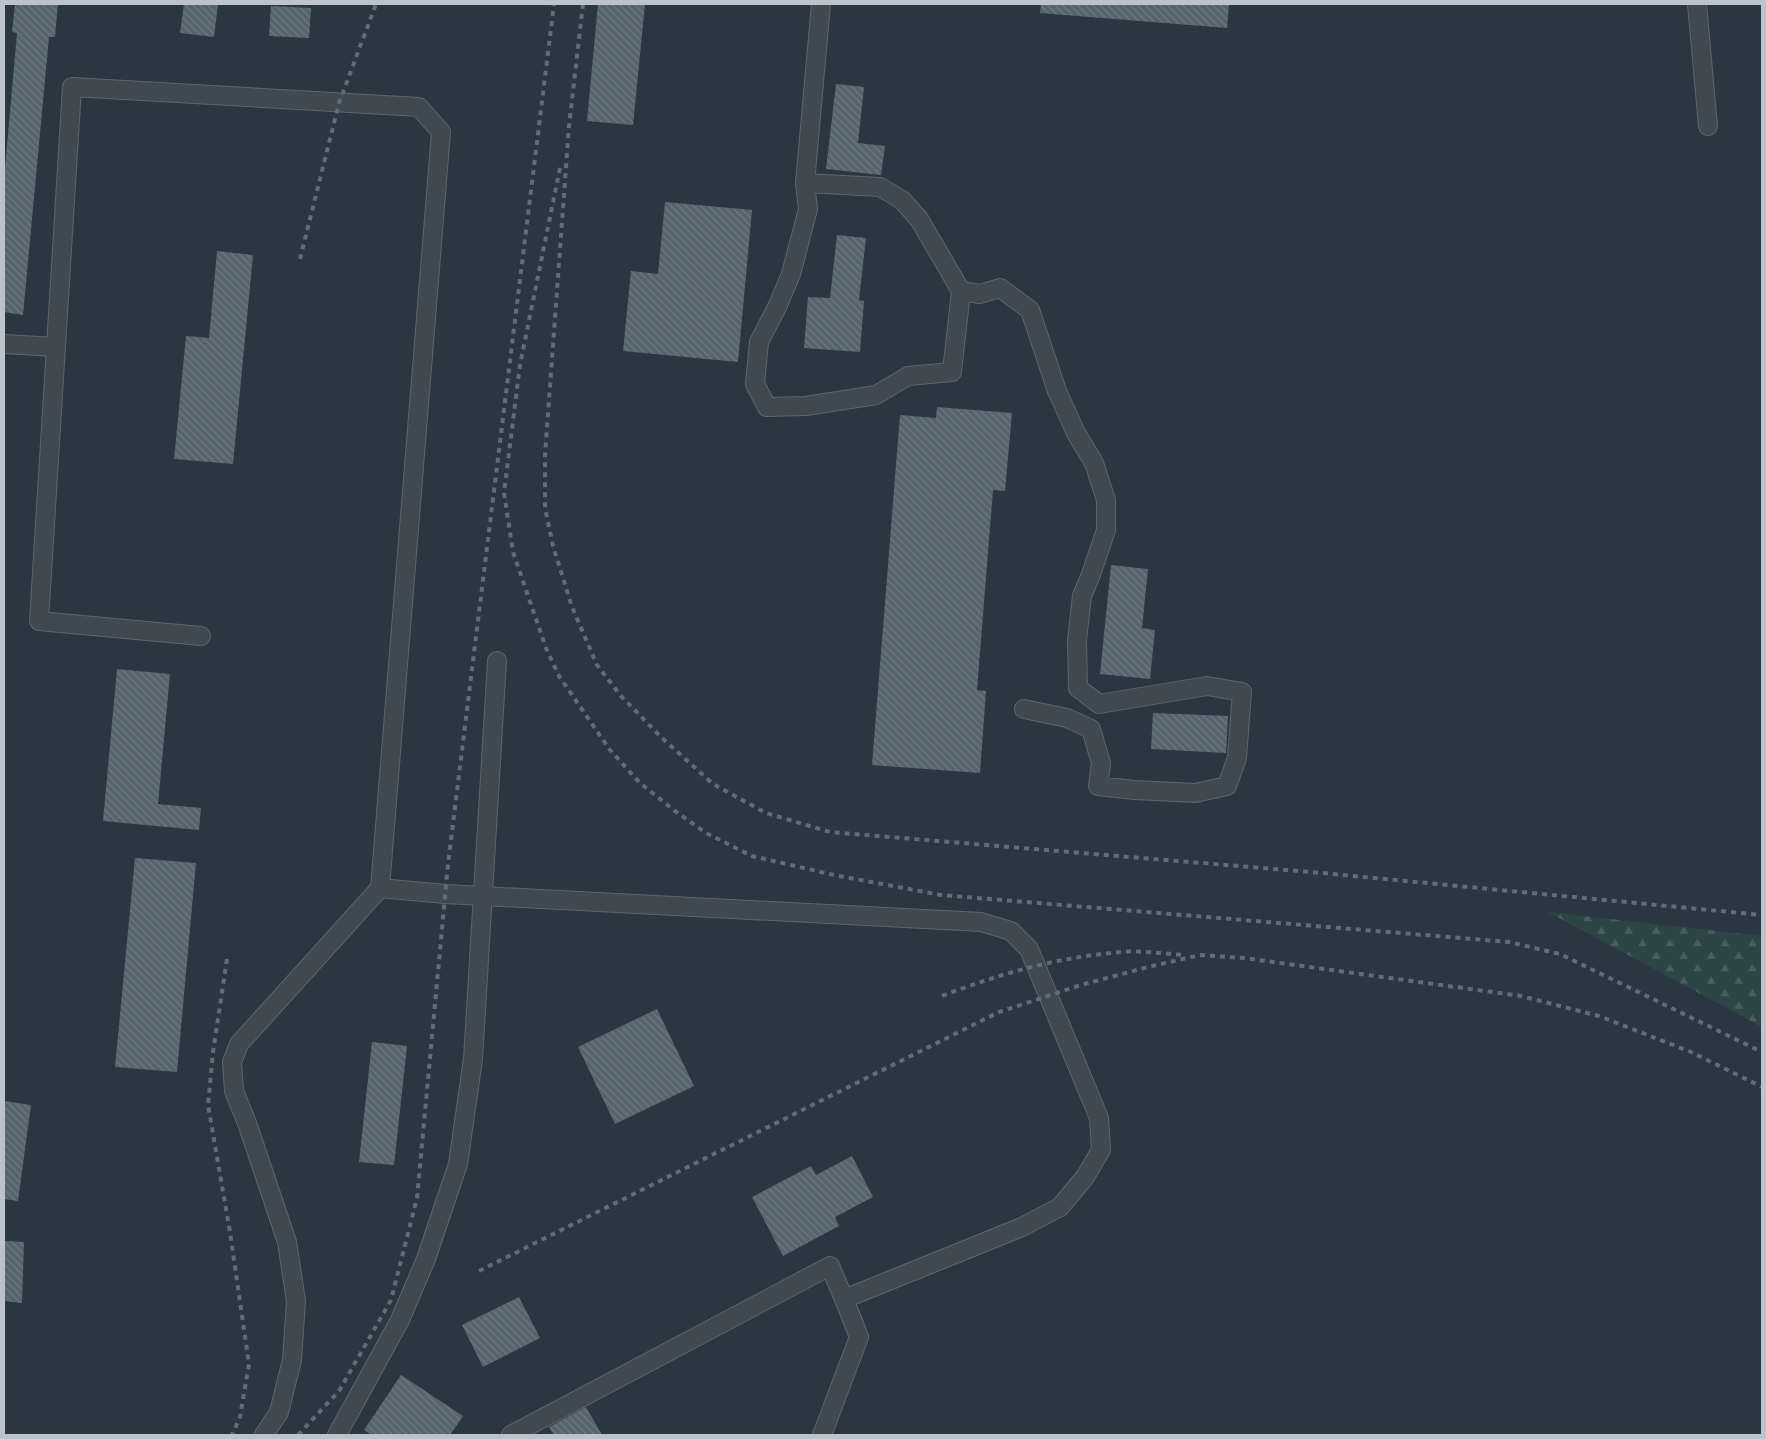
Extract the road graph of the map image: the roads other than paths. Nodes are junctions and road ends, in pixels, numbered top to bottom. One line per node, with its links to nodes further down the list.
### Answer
1 (821, 4): 4 (lane)
2 (1697, 4): 3 (lane)
3 (1708, 126)
4 (805, 183): 5 (lane); 5 (lane)
5 (961, 291): 10 (lane)
6 (4, 344): 7 (lane)
7 (56, 346): 8 (lane); 13 (lane)
8 (201, 636)
9 (497, 661): 14 (lane)
10 (1099, 704): 12 (lane); 12 (lane)
11 (1024, 709): 12 (lane)
12 (1092, 729)
13 (380, 888): 14 (lane); 16 (lane)
14 (483, 896): 15 (lane); 17 (lane)
15 (844, 1299): 18 (lane); 19 (lane)
16 (264, 1435)
17 (337, 1435)
18 (511, 1435)
19 (822, 1435)

